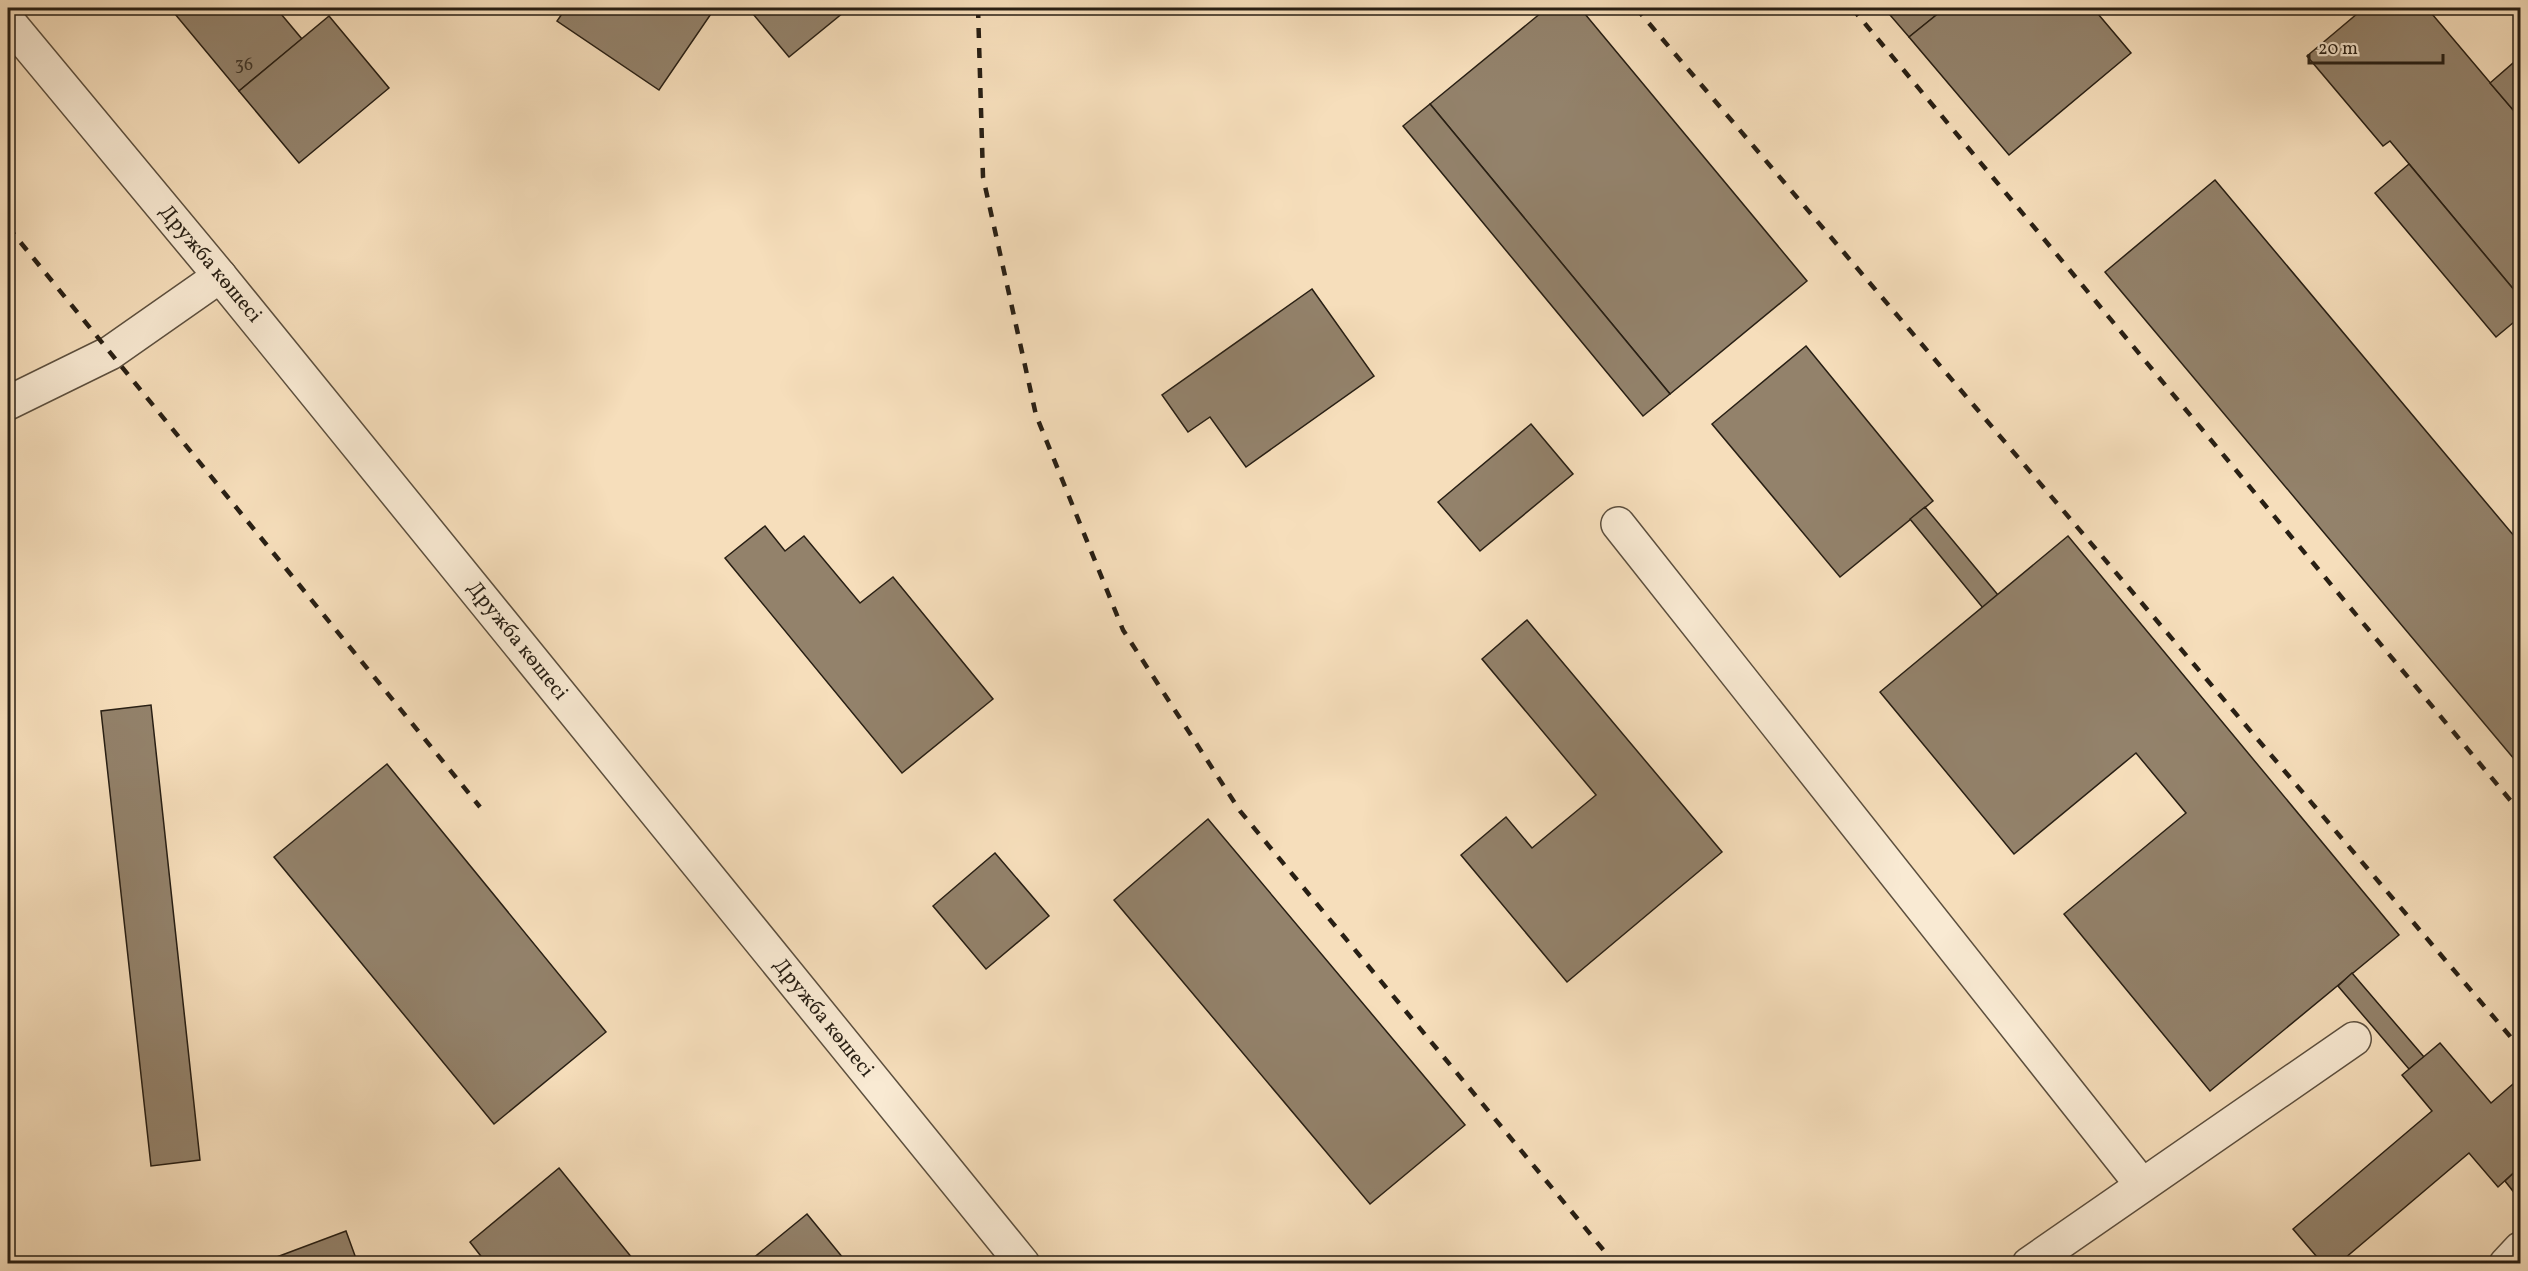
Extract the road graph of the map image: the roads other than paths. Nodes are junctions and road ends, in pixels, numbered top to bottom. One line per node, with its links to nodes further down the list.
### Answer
1 (8, 21): 2 (street, Дружба көшесі)
2 (220, 276): 3 (street); 8 (street, Дружба көшесі)
3 (8, 403)
4 (1618, 524): 6 (street)
5 (2354, 1038): 6 (street)
6 (2142, 1185): 9 (street)
7 (2520, 1249): 10 (street)
8 (1023, 1263)
9 (2029, 1263)
10 (2506, 1263)

